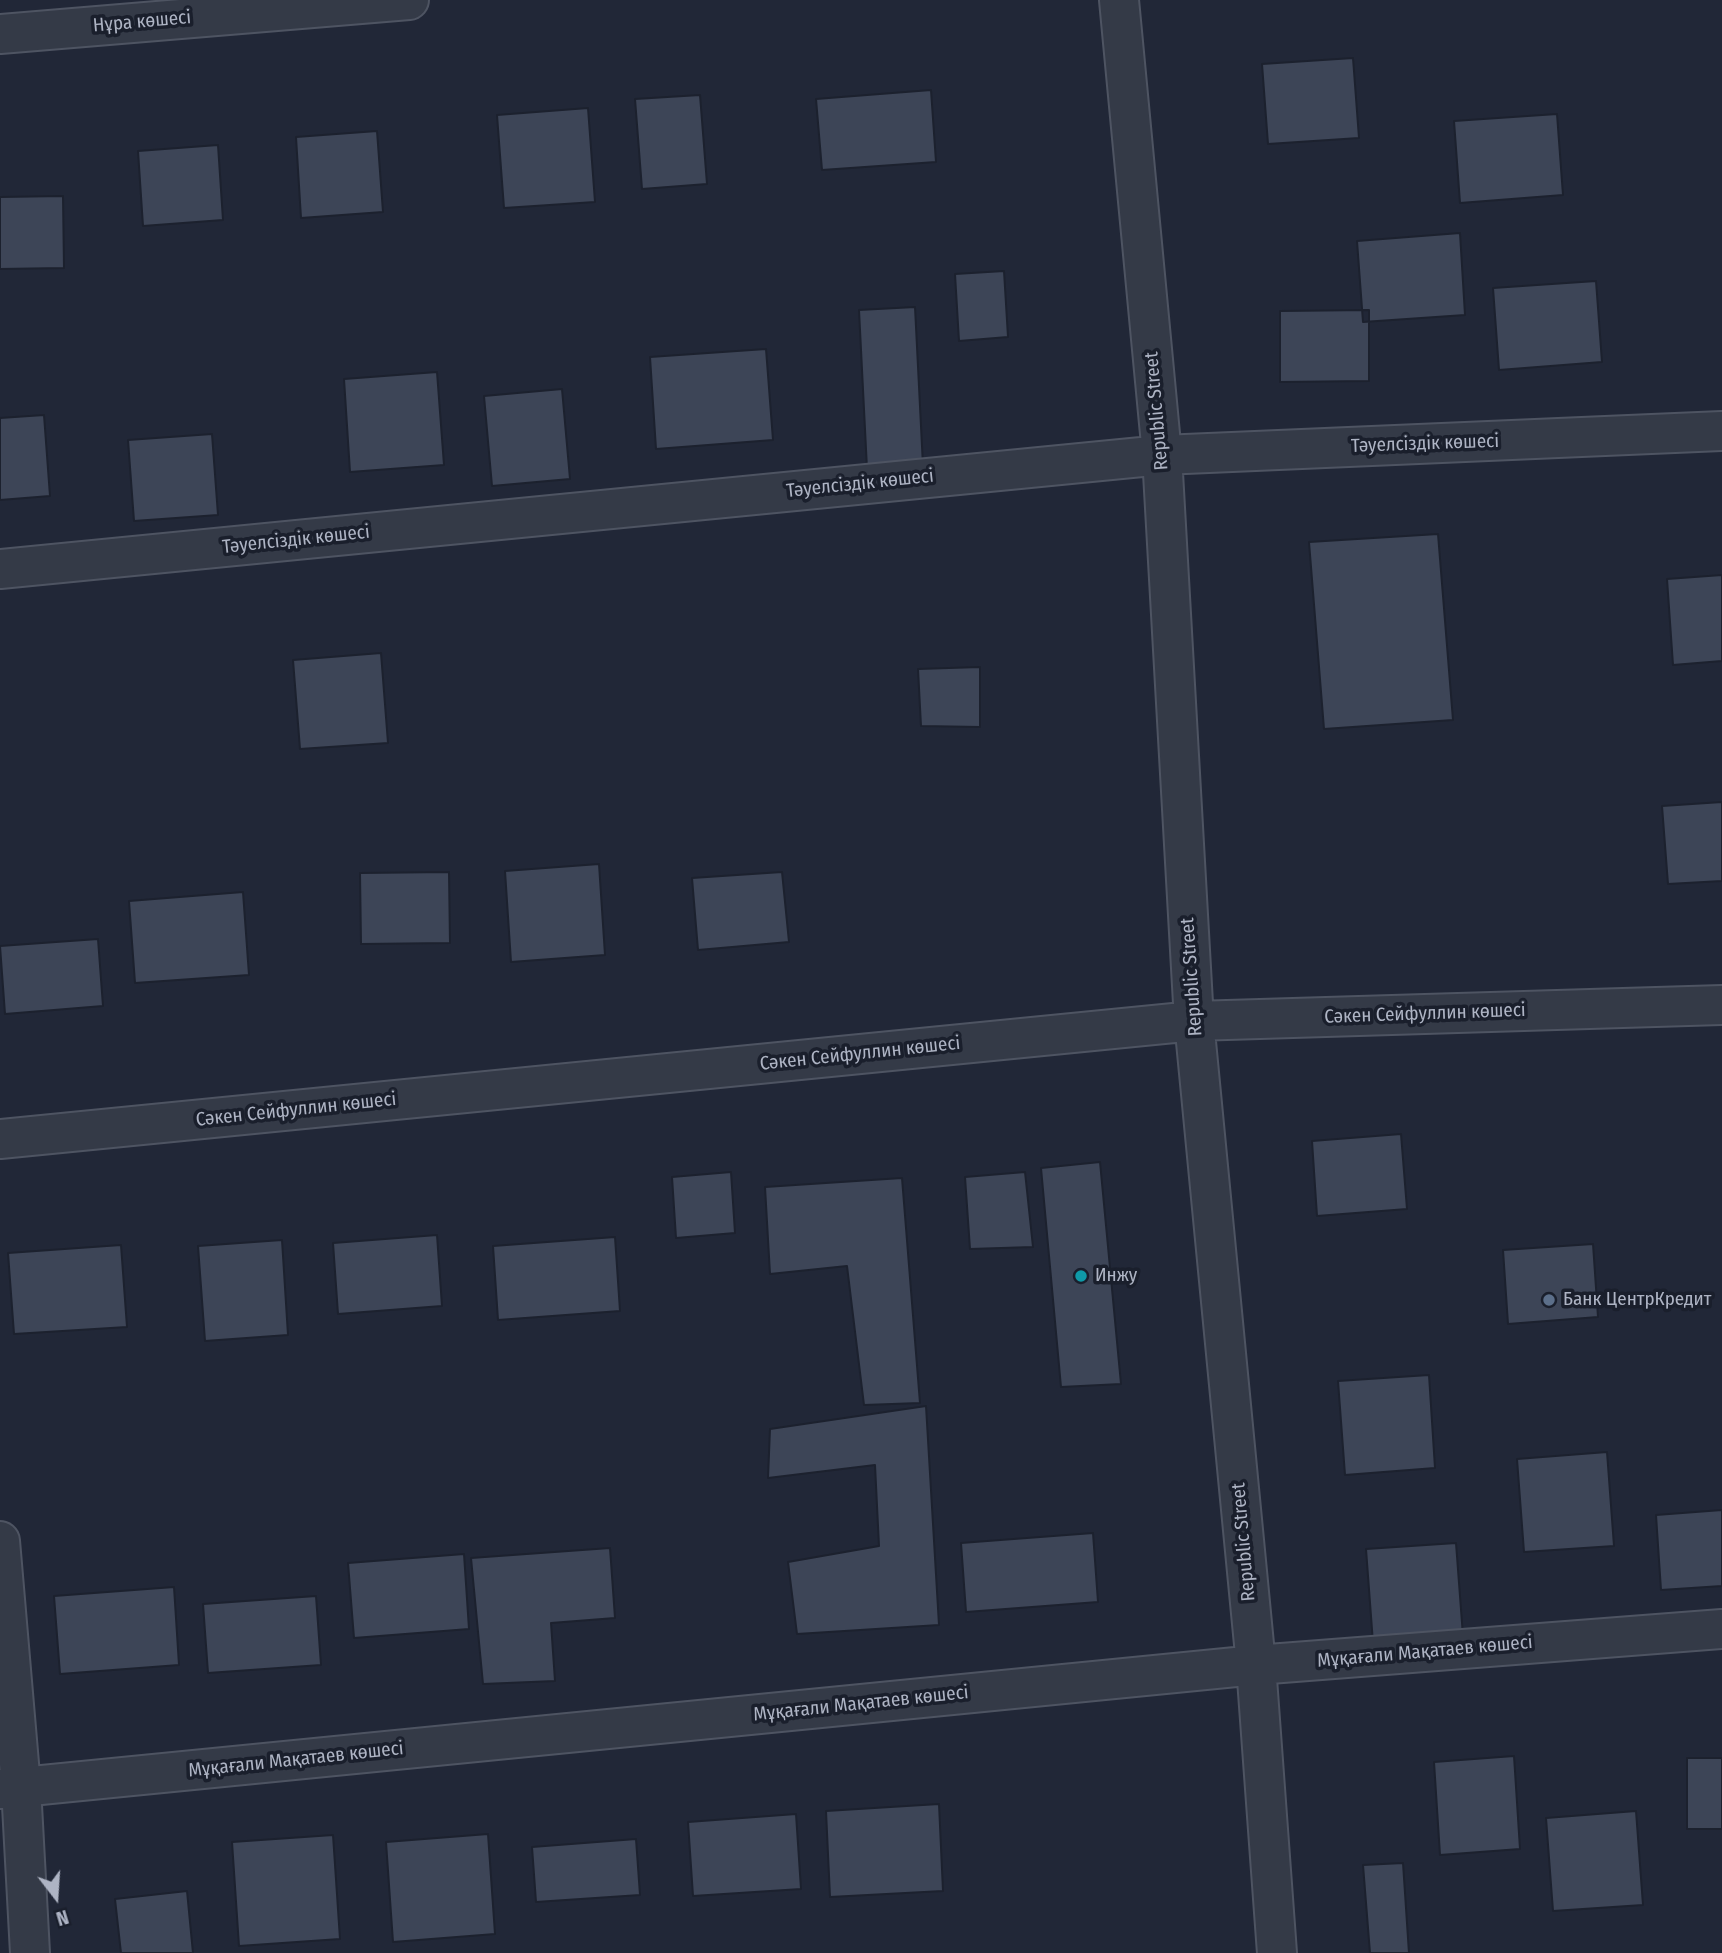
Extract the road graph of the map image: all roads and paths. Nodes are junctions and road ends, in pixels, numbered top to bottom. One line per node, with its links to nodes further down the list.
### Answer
1 (409, 0): 3 (street, Нұра көшесі)
2 (1119, 0): 5 (street, Republic Street)
3 (0, 34)
4 (1722, 431): 5 (street, Тәуелсіздік көшесі)
5 (1162, 455): 6 (street, Тәуелсіздік көшесі); 8 (street, Republic Street)
6 (0, 569)
7 (1722, 1005): 8 (street, Сәкен Сейфуллин көшесі)
8 (1194, 1021): 9 (street, Сәкен Сейфуллин көшесі); 12 (street, Republic Street)
9 (0, 1139)
10 (0, 1541): 13 (street)
11 (1722, 1629): 12 (street, Мұқағали Мақатаев көшесі)
12 (1256, 1665): 13 (street, Мұқағали Мақатаев көшесі); 15 (street, Republic Street)
13 (11, 1788): 14 (street)
14 (30, 1953)
15 (1277, 1953)

